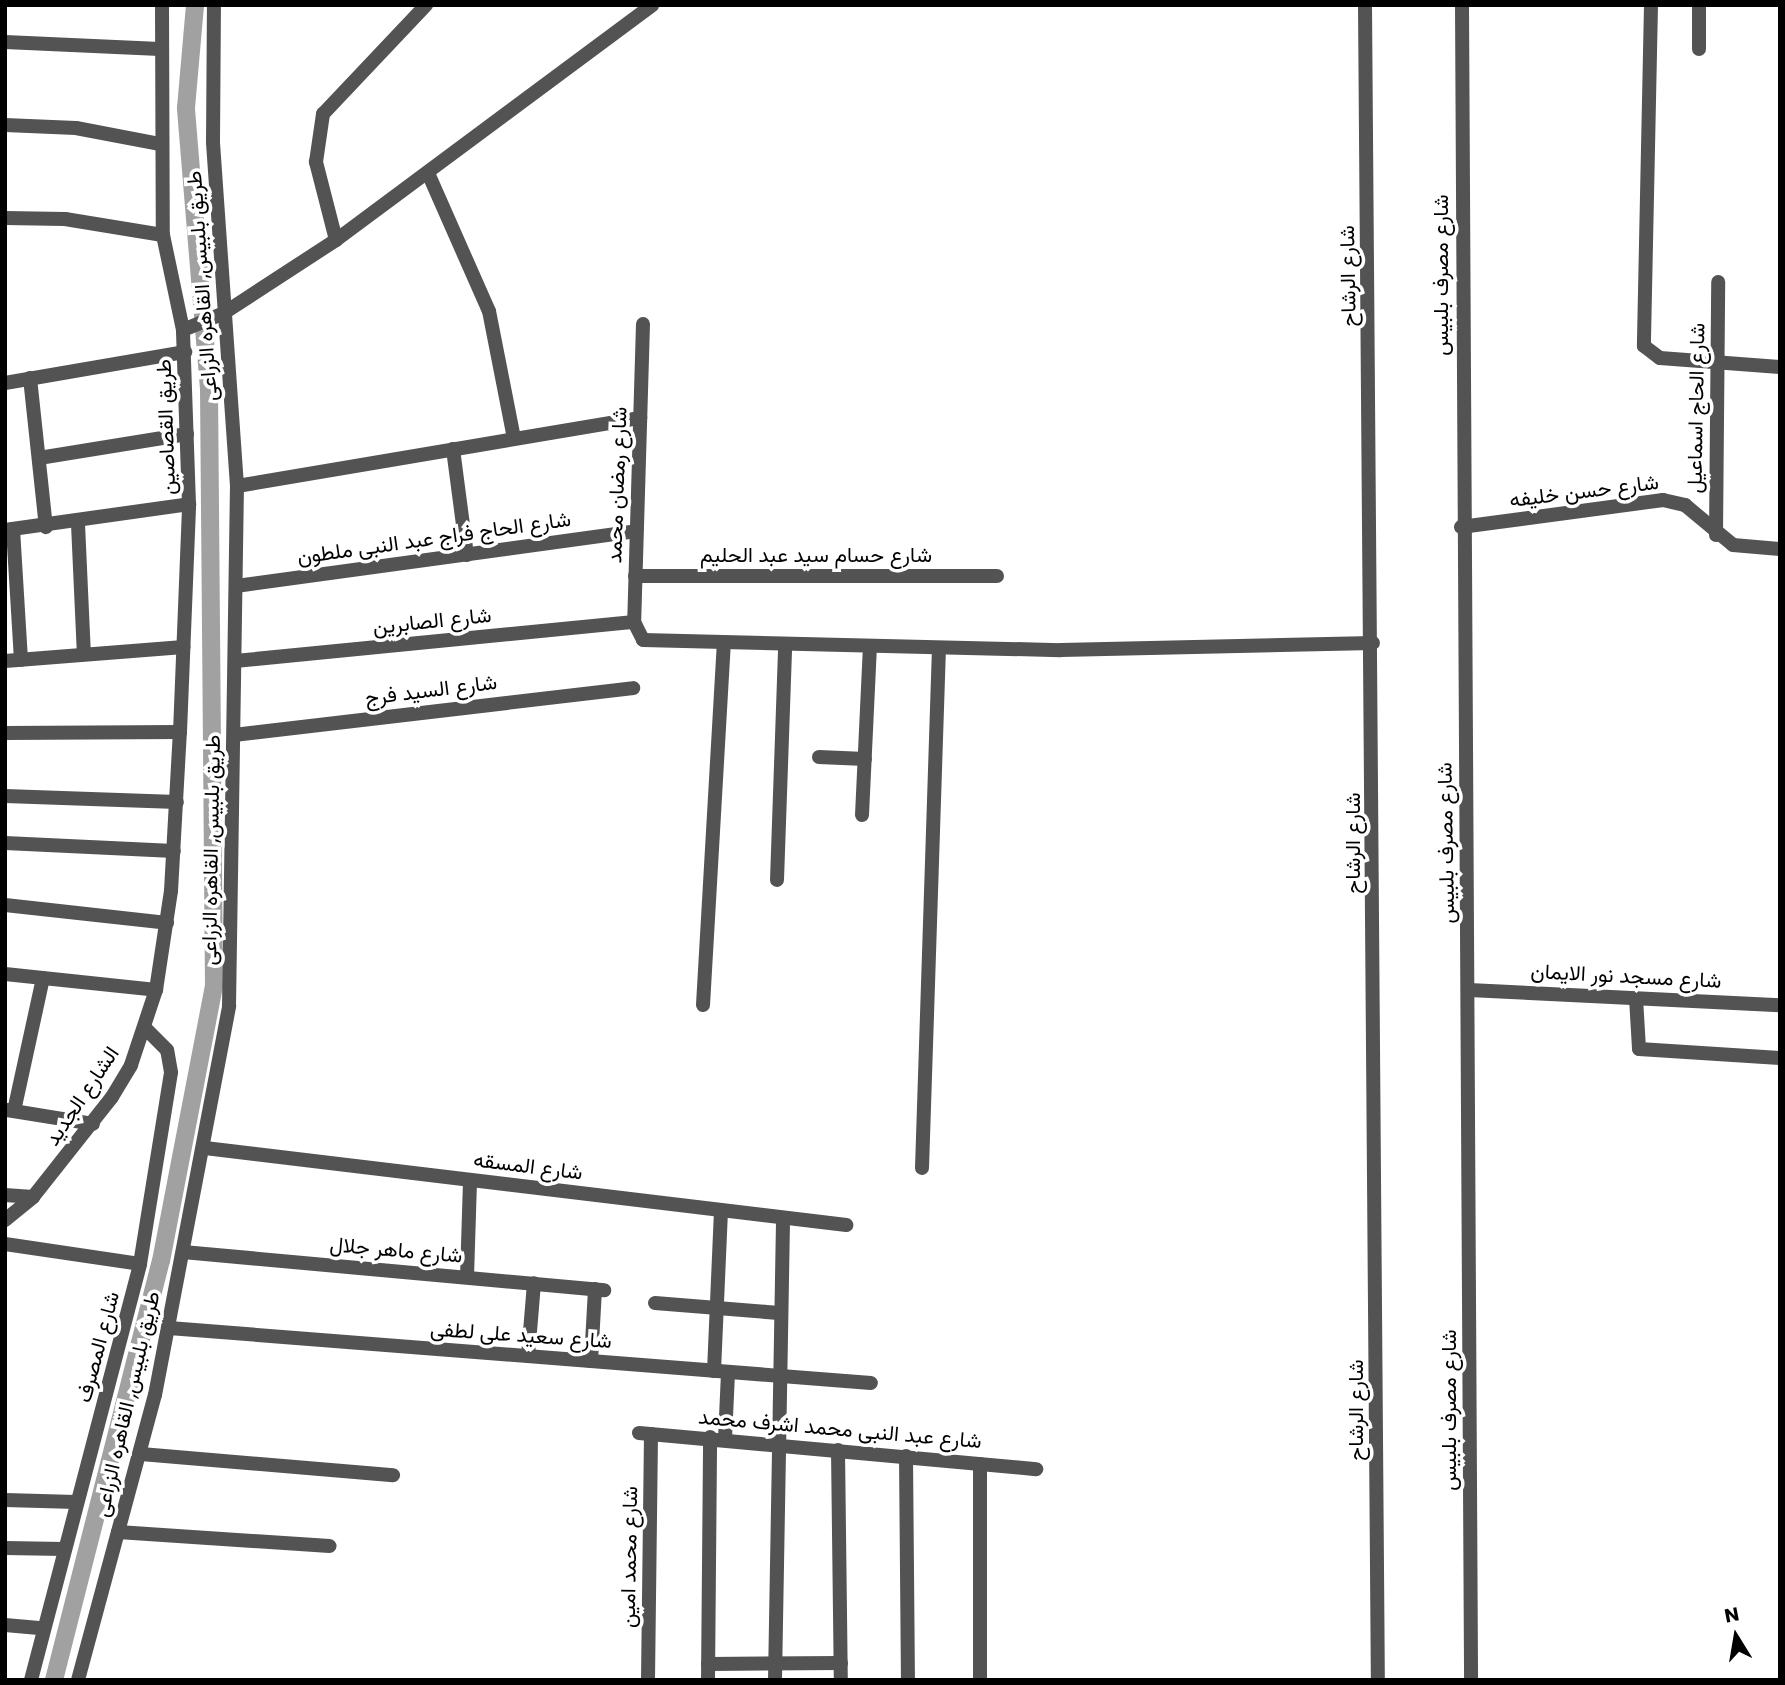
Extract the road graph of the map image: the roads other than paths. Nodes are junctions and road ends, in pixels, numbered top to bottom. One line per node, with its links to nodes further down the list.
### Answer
1 (162, 5): 10 (street, طريق القصاصين)
2 (214, 5): 19 (street, طريق بلبيس, القاهره الزراعى)
3 (426, 5): 17 (street)
4 (652, 5): 14 (street)
5 (1366, 5): 46 (street, شارع الرشاح)
6 (1462, 5): 36 (street, شارع مصرف بلبيس)
7 (1651, 5): 23 (street)
8 (1699, 5): 11 (street)
9 (5, 42): 10 (street)
10 (160, 49): 13 (street, طريق القصاصين)
11 (1699, 49)
12 (5, 125): 13 (street)
13 (160, 144): 16 (street, طريق القصاصين)
14 (428, 173): 17 (street); 29 (street)
15 (5, 218): 16 (street)
16 (163, 235): 21 (street, طريق القصاصين)
17 (336, 240): 19 (street)
18 (1718, 282): 23 (street, شارع الحاج اسماعيل)
19 (220, 315): 21 (street); 32 (street, طريق بلبيس, القاهره الزراعى)
20 (643, 324): 27 (street, شارع رمضان محمد)
21 (187, 329): 22 (street, طريق القصاصين)
22 (185, 352): 25 (street); 28 (street, طريق القصاصين)
23 (1717, 362): 24 (street); 39 (street, شارع الحاج اسماعيل)
24 (1780, 367)
25 (30, 379): 26 (street); 31 (street)
26 (5, 383)
27 (640, 418): 29 (street); 38 (street, شارع رمضان محمد)
28 (187, 434): 31 (street); 33 (street, طريق القصاصين)
29 (514, 439): 30 (street)
30 (453, 449): 32 (street); 41 (street)
31 (39, 457): 35 (street)
32 (237, 486): 44 (street, طريق بلبيس, القاهره الزراعى)
33 (189, 504): 34 (street); 49 (street, طريق القصاصين)
34 (78, 524): 35 (street); 52 (street)
35 (46, 527): 37 (street)
36 (1461, 527): 39 (street, شارع حسن خليفه); 73 (street, شارع مصرف بلبيس)
37 (9, 530): 53 (street)
38 (636, 531): 41 (street, شارع الحاج فراج عبد النبى ملطون); 42 (street, شارع رمضان محمد)
39 (1716, 535): 40 (street, شارع حسن خليفه)
40 (1780, 549)
41 (467, 555): 44 (street, شارع الحاج فراج عبد النبى ملطون)
42 (635, 576): 43 (street, شارع حسام سيد عبد الحليم); 45 (street, شارع رمضان محمد)
43 (996, 576)
44 (236, 586): 55 (street, طريق بلبيس, القاهره الزراعى)
45 (634, 622): 47 (street); 55 (street, شارع الصابرين)
46 (1373, 643): 51 (street); 133 (street, شارع الرشاح)
47 (724, 646): 48 (street); 75 (street)
48 (785, 646): 50 (street); 67 (street)
49 (183, 647): 52 (street); 57 (street, طريق القصاصين)
50 (870, 648): 51 (street); 61 (street)
51 (939, 649): 82 (street)
52 (84, 654): 53 (street)
53 (20, 660): 54 (street)
54 (5, 661)
55 (234, 661): 59 (street, طريق بلبيس, القاهره الزراعى)
56 (633, 688): 59 (street, شارع السيد فرج)
57 (180, 732): 58 (street); 63 (street, طريق القصاصين)
58 (5, 733)
59 (234, 734): 81 (street, طريق بلبيس, القاهره الزراعى)
60 (819, 757): 61 (street)
61 (864, 759): 64 (street)
62 (5, 796): 63 (street)
63 (177, 802): 66 (street, طريق القصاصين)
64 (862, 815)
65 (5, 843): 66 (street)
66 (174, 850): 69 (street, الشارع الجديد)
67 (777, 880)
68 (5, 905): 69 (street)
69 (167, 923): 72 (street, الشارع الجديد)
70 (5, 974): 71 (street)
71 (43, 978): 72 (street); 79 (street)
72 (156, 990): 77 (street, الشارع الجديد)
73 (1469, 990): 74 (street, شارع مسجد نور الايمان); 134 (street, شارع مصرف بلبيس)
74 (1636, 998): 76 (street, شارع مسجد نور الايمان); 78 (street)
75 (703, 1005)
76 (1780, 1005)
77 (146, 1029): 80 (street, الشارع الجديد); 92 (street, شارع المصرف)
78 (1780, 1058)
79 (10, 1111): 80 (street)
80 (93, 1124): 85 (street, الشارع الجديد)
81 (205, 1148): 83 (street, شارع المسقه); 91 (street, طريق بلبيس, القاهره الزراعى)
82 (922, 1168)
83 (471, 1180): 86 (street, شارع المسقه); 93 (street)
84 (5, 1195): 85 (street)
85 (33, 1197): 88 (street, الشارع الجديد)
86 (721, 1210): 87 (street, شارع المسقه); 96 (street)
87 (783, 1218): 89 (street, شارع المسقه); 97 (street)
88 (5, 1220)
89 (846, 1225)
90 (5, 1244): 92 (street)
91 (183, 1252): 93 (street, شارع ماهر جلال); 98 (street, طريق بلبيس, القاهره الزراعى)
92 (140, 1264): 115 (street, شارع المصرف)
93 (467, 1278): 94 (street, شارع ماهر جلال)
94 (534, 1283): 99 (street); 100 (street, شارع ماهر جلال)
95 (655, 1303): 96 (street)
96 (717, 1308): 97 (street); 101 (street)
97 (779, 1313): 102 (street)
98 (169, 1328): 99 (street, شارع سعيد على لطفى); 109 (street, طريق بلبيس, القاهره الزراعى)
99 (528, 1356): 100 (street, شارع سعيد على لطفى)
100 (591, 1361): 101 (street, شارع سعيد على لطفى)
101 (721, 1371): 102 (street, شارع سعيد على لطفى); 106 (street)
102 (777, 1376): 103 (street, شارع سعيد على لطفى); 107 (street)
103 (871, 1383)
104 (645, 1434): 105 (street, شارع عبد النبى محمد اشرف محمد); 127 (street, شارع محمد امين)
105 (710, 1437): 106 (street, شارع عبد النبى محمد اشرف محمد); 123 (street)
106 (725, 1439): 107 (street, شارع عبد النبى محمد اشرف محمد)
107 (776, 1444): 108 (street, شارع عبد النبى محمد اشرف محمد); 124 (street)
108 (838, 1450): 110 (street, شارع عبد النبى محمد اشرف محمد); 122 (street)
109 (141, 1454): 113 (street); 116 (street, طريق بلبيس, القاهره الزراعى)
110 (906, 1457): 111 (street, شارع عبد النبى محمد اشرف محمد); 131 (street)
111 (980, 1464): 112 (street, شارع عبد النبى محمد اشرف محمد); 132 (street)
112 (1036, 1469)
113 (393, 1475)
114 (5, 1500): 115 (street)
115 (76, 1503): 119 (street, شارع المصرف)
116 (118, 1532): 117 (street); 126 (street, طريق بلبيس, القاهره الزراعى)
117 (330, 1546)
118 (5, 1548): 119 (street)
119 (64, 1549): 121 (street, شارع المصرف)
120 (5, 1625): 121 (street)
121 (42, 1628): 125 (street, شارع المصرف)
122 (841, 1663): 124 (street); 130 (street)
123 (708, 1664): 124 (street); 128 (street)
124 (775, 1664): 129 (street)
125 (31, 1680)
126 (78, 1680)
127 (648, 1680)
128 (708, 1680)
129 (775, 1680)
130 (842, 1680)
131 (908, 1680)
132 (979, 1680)
133 (1378, 1680)
134 (1471, 1680)

